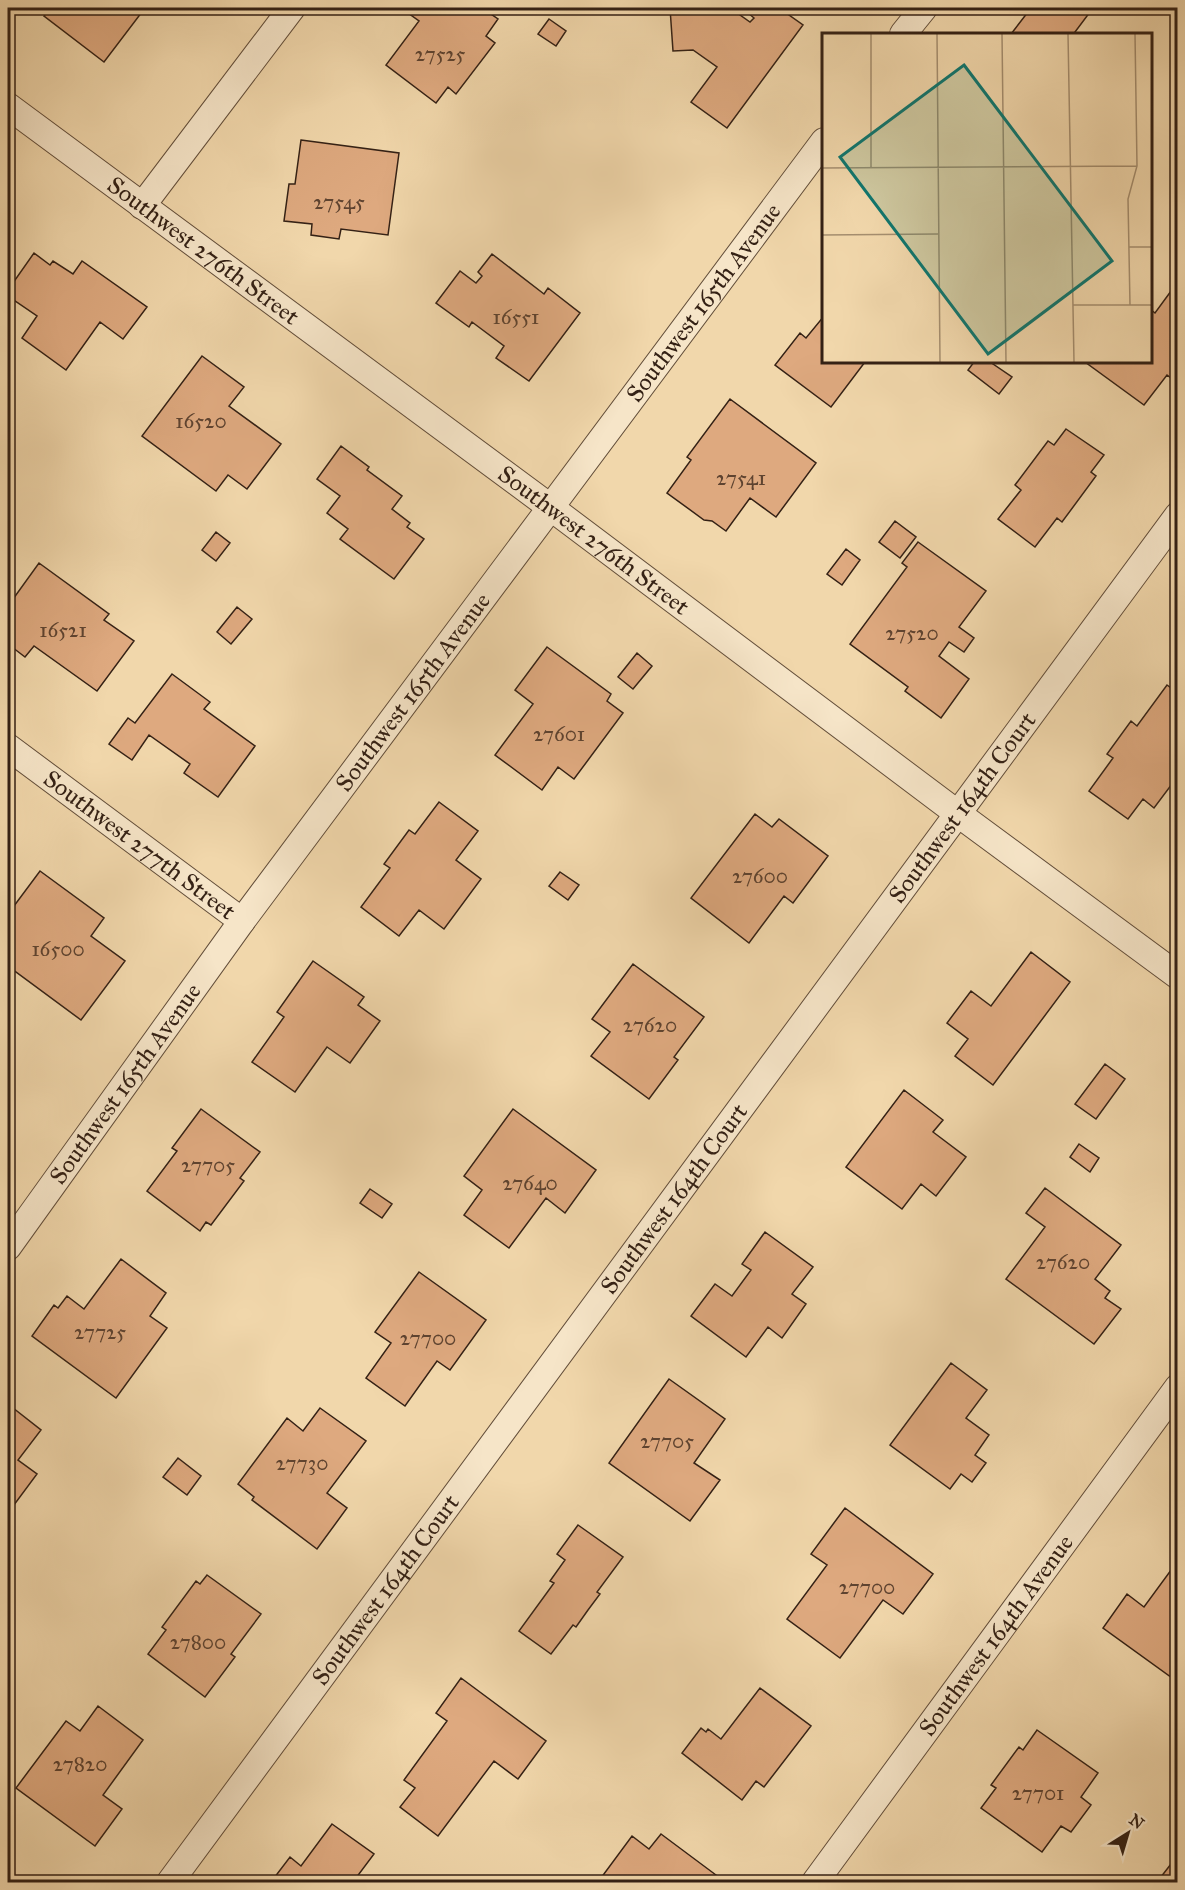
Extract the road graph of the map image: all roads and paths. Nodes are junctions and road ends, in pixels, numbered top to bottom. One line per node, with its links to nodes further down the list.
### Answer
1 (292, 8): 6 (street)
2 (924, 8): 3 (street)
3 (904, 33)
4 (8, 106): 6 (street, Southwest 276th Street)
5 (822, 144): 7 (street, Southwest 165th Avenue)
6 (142, 206): 7 (street, Southwest 276th Street)
7 (550, 507): 10 (street, Southwest 276th Street); 11 (street, Southwest 165th Avenue)
8 (1178, 515): 10 (street, Southwest 164th Court)
9 (8, 747): 11 (street, Southwest 277th Street)
10 (957, 813): 12 (street, Southwest 276th Street); 15 (street, Southwest 164th Court)
11 (242, 921): 13 (street, Southwest 165th Avenue)
12 (1178, 976)
13 (8, 1247)
14 (1178, 1387): 16 (street, Southwest 164th Avenue)
15 (170, 1882)
16 (815, 1882)

